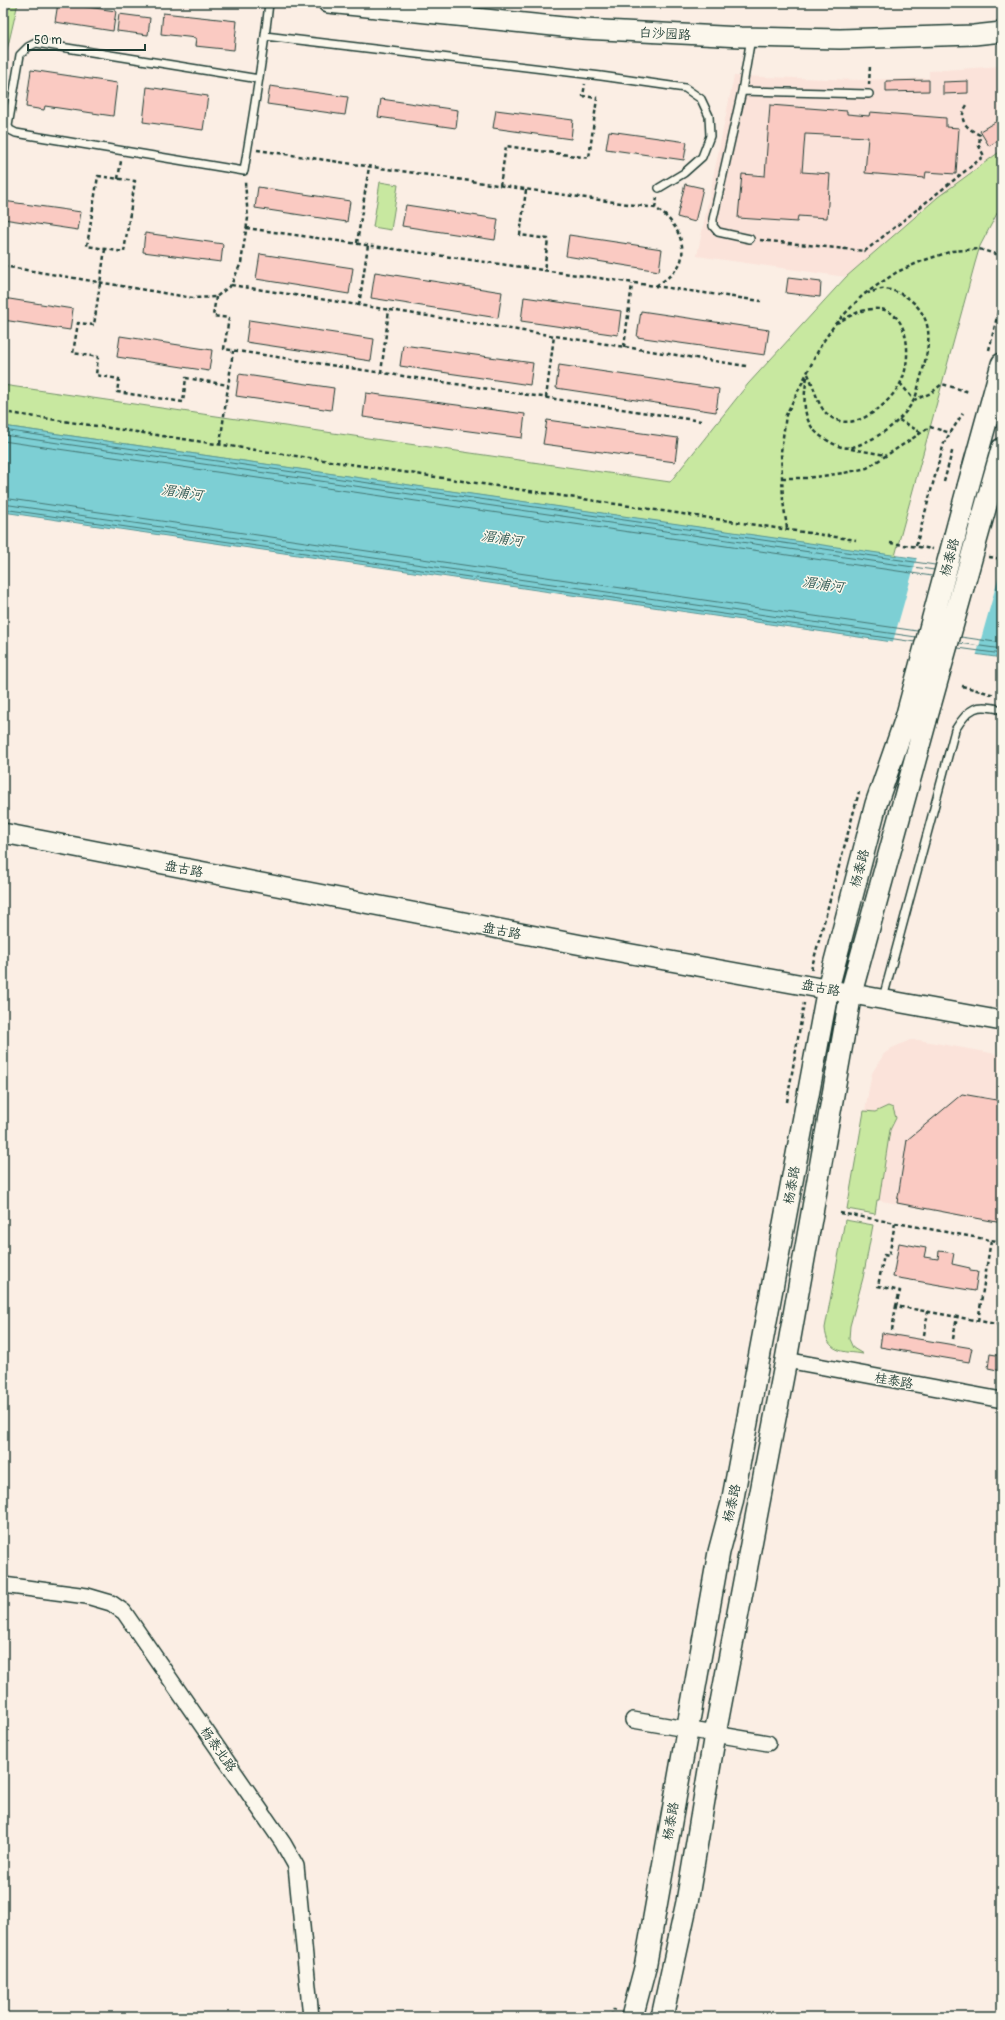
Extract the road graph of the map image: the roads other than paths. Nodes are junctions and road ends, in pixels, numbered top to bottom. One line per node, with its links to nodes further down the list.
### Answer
1 (268, 3): 4 (lane)
2 (328, 3): 5 (street, 白沙园路)
3 (1002, 32): 5 (street, 白沙园路)
4 (265, 36): 6 (lane); 10 (lane)
5 (751, 37): 7 (lane)
6 (258, 79): 9 (lane); 9 (lane)
7 (742, 91): 8 (lane); 11 (lane)
8 (869, 94)
9 (5, 126)
10 (659, 188)
11 (750, 239)
12 (1002, 364): 16 (main road, 杨泰路, bridge)
13 (1002, 449): 17 (main road, 杨泰路, bridge)
14 (1002, 710): 18 (lane)
15 (3, 833): 16 (street, 盘古路)
16 (828, 988): 17 (street, 盘古路); 24 (main road, 杨泰路)
17 (851, 993): 18 (street, 盘古路); 20 (main road, 杨泰路)
18 (882, 999): 19 (street, 盘古路)
19 (1002, 1021)
20 (786, 1360): 21 (street, 桂泰路); 25 (main road, 杨泰路)
21 (1002, 1400)
22 (3, 1585): 27 (street, 杨泰北路)
23 (633, 1720): 24 (street)
24 (686, 1729): 25 (street); 28 (main road, 杨泰路)
25 (716, 1734): 26 (street); 29 (main road, 杨泰路)
26 (768, 1742)
27 (311, 2017)
28 (632, 2017)
29 (662, 2017)

